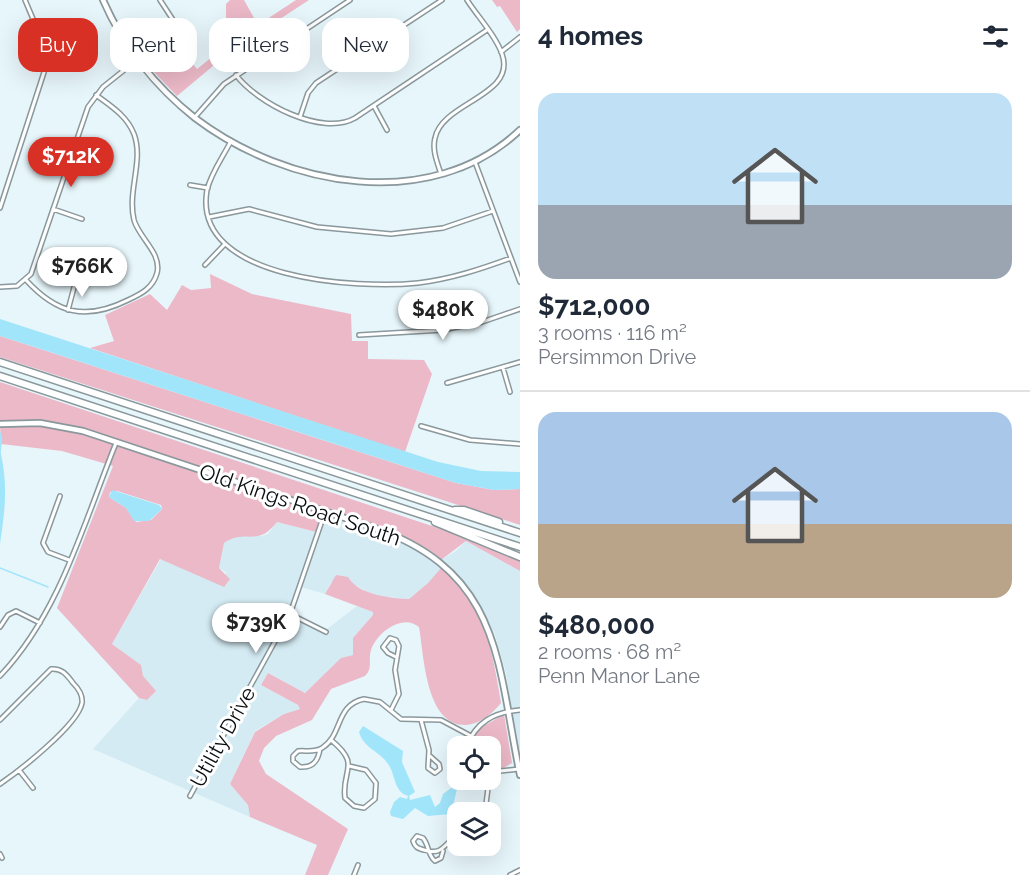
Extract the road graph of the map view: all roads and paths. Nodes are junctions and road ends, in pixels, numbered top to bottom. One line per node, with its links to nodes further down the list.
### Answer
1 (25, 0): 7 (street)
2 (103, 0): 8 (street)
3 (160, 0): 9 (street)
4 (350, 0): 16 (street)
5 (442, 0): 20 (street)
6 (467, 0): 10 (street)
7 (32, 18)
8 (114, 18)
9 (172, 18)
10 (487, 30): 12 (street); 18 (street)
11 (520, 38): 12 (street)
12 (501, 52): 25 (street)
13 (44, 72): 28 (street)
14 (122, 72): 17 (street)
15 (149, 72): 19 (street)
16 (236, 75): 19 (street); 20 (street)
17 (96, 94): 29 (street); 41 (street)
18 (374, 105): 20 (street); 21 (street)
19 (195, 117): 23 (street)
20 (300, 117)
21 (387, 129)
22 (520, 130): 24 (street)
23 (231, 141): 25 (street); 27 (street)
24 (475, 162): 25 (street); 30 (street)
25 (441, 175)
26 (190, 185): 27 (street)
27 (208, 188): 31 (street)
28 (0, 208)
29 (53, 209): 32 (street); 36 (street)
30 (493, 211): 31 (street); 34 (street)
31 (209, 217): 33 (street)
32 (82, 219)
33 (224, 245): 34 (street); 35 (street)
34 (511, 258): 38 (street)
35 (206, 265)
36 (26, 280): 39 (street); 41 (street)
37 (76, 280): 41 (street)
38 (520, 282)
39 (0, 287)
40 (520, 309): 42 (street)
41 (68, 310)
42 (359, 335)
43 (0, 362): 56 (highway)
44 (520, 362): 45 (street)
45 (503, 368): 47 (street); 48 (street)
46 (0, 376): 55 (highway)
47 (447, 383)
48 (510, 392)
49 (0, 424): 51 (street, Old Kings Road South)
50 (421, 426): 52 (street)
51 (116, 443): 54 (street, Old Kings Road South); 59 (street)
52 (520, 444)
53 (60, 496): 59 (street)
54 (325, 512): 60 (street, Utility Drive); 68 (street, Old Kings Road South)
55 (418, 513): 57 (highway); 58 (highway)
56 (520, 531)
57 (520, 547)
58 (520, 557)
59 (69, 560): 61 (street)
60 (290, 614): 63 (street); 82 (street, Utility Drive)
61 (40, 623): 62 (street); 65 (street)
62 (0, 627)
63 (326, 632)
64 (396, 657): 64 (street); 66 (street)
65 (0, 676)
66 (391, 710): 70 (street); 72 (street)
67 (520, 710): 68 (street)
68 (509, 711): 71 (street); 76 (street, Old Kings Road South)
69 (0, 720): 77 (street)
70 (421, 720): 71 (street); 74 (street)
71 (471, 736)
72 (331, 740): 73 (street); 75 (street)
73 (320, 749): 73 (street)
74 (430, 756): 74 (street)
75 (349, 766): 75 (street)
76 (519, 768): 78 (street); 79 (street, Old Kings Road South)
77 (19, 771): 80 (street); 81 (street)
78 (501, 771)
79 (520, 776)
80 (0, 784)
81 (33, 788)
82 (190, 796)
83 (447, 846): 84 (street)
84 (442, 851): 85 (street); 85 (street)
85 (430, 852): 85 (street)
86 (0, 854): 87 (street)
87 (2, 858)
88 (358, 865): 90 (street)
89 (520, 870): 91 (street)
90 (354, 875)
91 (510, 875)

